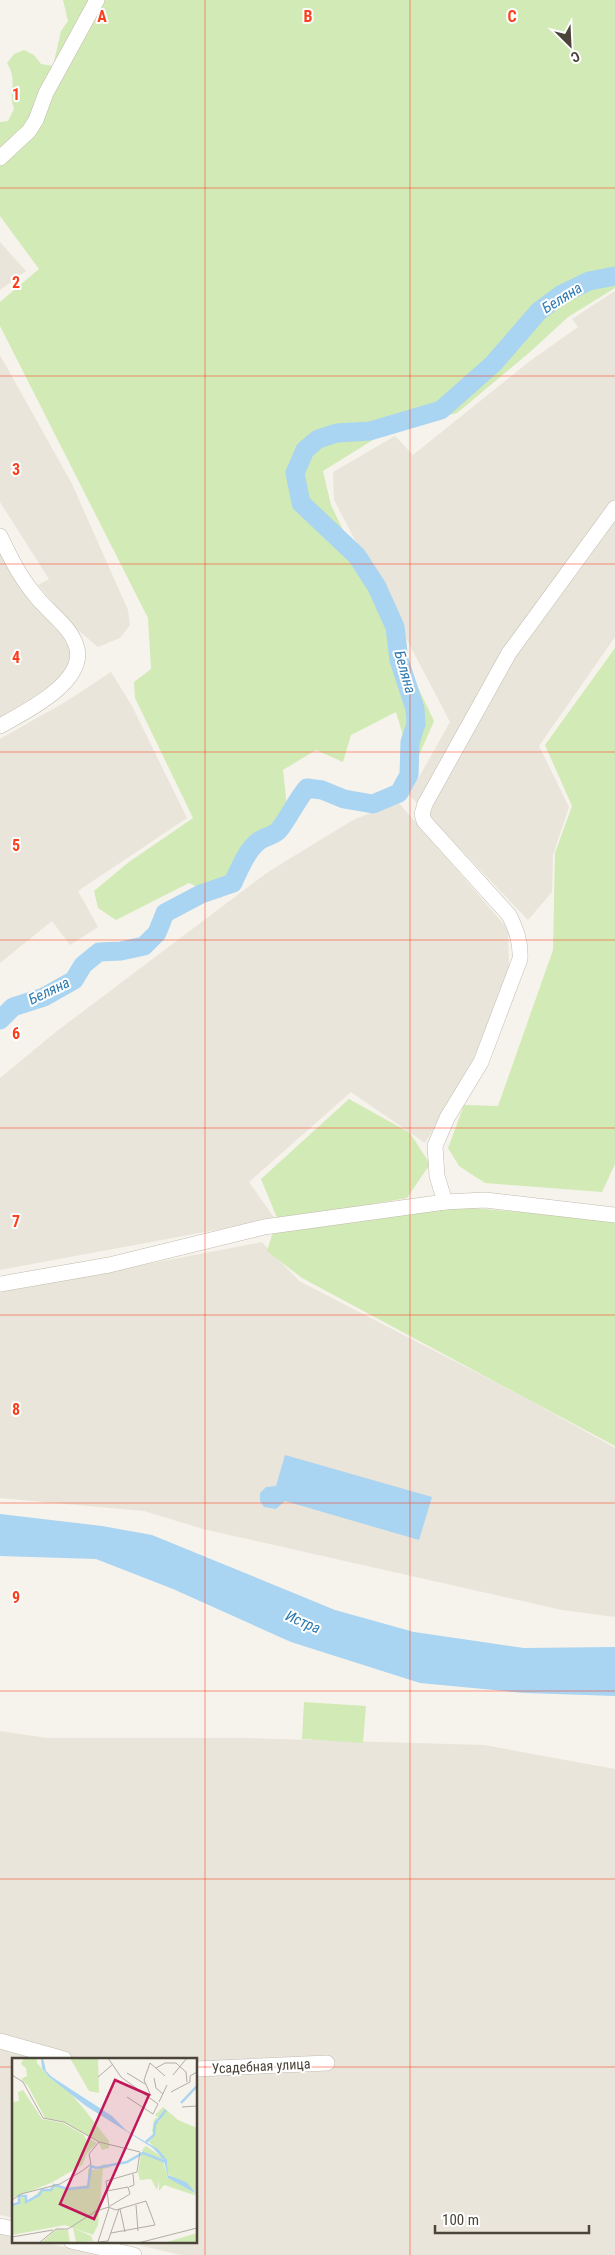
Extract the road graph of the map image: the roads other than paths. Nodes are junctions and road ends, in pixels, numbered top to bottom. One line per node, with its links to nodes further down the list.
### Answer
1 (97, 0): 2 (street)
2 (0, 158)
3 (615, 508): 6 (street)
4 (0, 536): 5 (street)
5 (0, 726)
6 (445, 1202): 7 (street); 8 (street)
7 (615, 1215)
8 (0, 1284)
9 (0, 2041): 10 (street)
10 (60, 2058)
11 (327, 2063): 12 (street, Усадебная улица)
12 (198, 2069)
13 (76, 2242): 14 (street)
14 (134, 2255)

